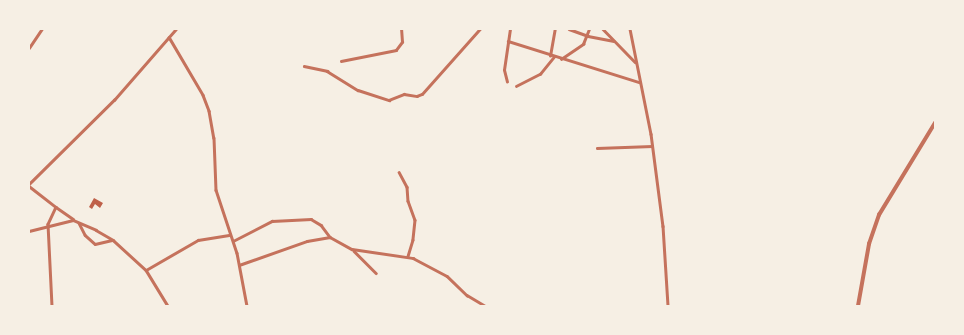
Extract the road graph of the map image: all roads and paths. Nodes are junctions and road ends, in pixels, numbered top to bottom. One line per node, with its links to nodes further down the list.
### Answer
1 (42, 29): 15 (street)
2 (176, 29): 12 (street)
3 (401, 29): 19 (street)
4 (480, 29): 21 (street)
5 (510, 29): 13 (street)
6 (555, 29): 16 (street)
7 (569, 29): 11 (street)
8 (589, 29): 11 (street)
9 (603, 29): 14 (street)
10 (631, 29): 20 (street)
11 (588, 36): 14 (street); 18 (street)
12 (169, 37): 29 (street); 35 (street)
13 (508, 41): 16 (street); 22 (street)
14 (614, 41): 20 (street)
15 (29, 48)
16 (550, 56): 17 (street)
17 (554, 57): 18 (street); 24 (street)
18 (560, 59): 23 (street)
19 (341, 61)
20 (636, 62): 23 (street)
21 (304, 66)
22 (507, 82)
23 (640, 82): 26 (street)
24 (516, 86)
25 (935, 123): 49 (street)
26 (652, 146): 27 (street); 48 (street)
27 (597, 148)
28 (399, 172): 40 (street)
29 (29, 185): 30 (street)
30 (56, 208): 31 (street); 33 (street)
31 (73, 220): 32 (street); 33 (street)
32 (78, 222): 37 (street); 37 (street)
33 (48, 224): 34 (street); 44 (street)
34 (29, 231)
35 (229, 235): 38 (street); 42 (street)
36 (330, 237): 38 (street); 39 (street); 41 (street)
37 (113, 240): 42 (street)
38 (233, 241): 41 (street)
39 (352, 249): 40 (street); 43 (street)
40 (408, 256): 47 (street)
41 (240, 265): 46 (street)
42 (146, 270): 45 (street)
43 (376, 273)
44 (52, 306)
45 (168, 306)
46 (247, 306)
47 (485, 306)
48 (668, 306)
49 (858, 306)

